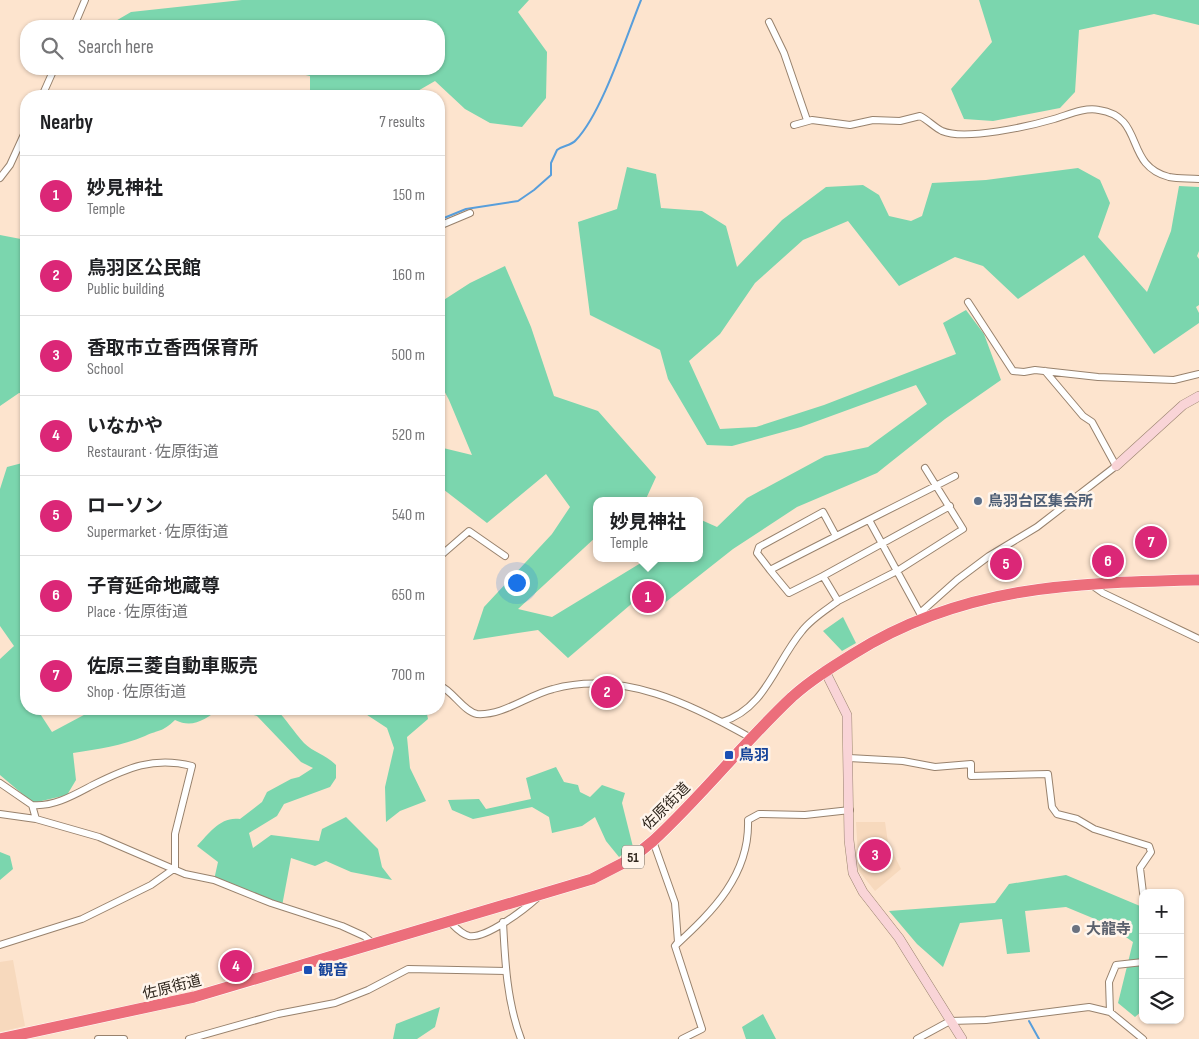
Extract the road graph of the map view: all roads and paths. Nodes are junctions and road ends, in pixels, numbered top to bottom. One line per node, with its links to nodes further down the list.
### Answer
1 (85, 0): 2 (street)
2 (77, 20)
3 (769, 22): 6 (street)
4 (51, 75): 5 (street)
5 (45, 90)
6 (807, 120): 7 (street); 10 (street)
7 (794, 126)
8 (20, 143): 9 (street)
9 (0, 178)
10 (1199, 179)
11 (470, 213): 12 (street)
12 (445, 223)
13 (968, 302): 14 (street)
14 (1045, 371): 15 (street); 17 (street)
15 (1199, 374)
16 (1199, 396): 17 (street)
17 (1116, 466): 33 (street)
18 (926, 468): 20 (street)
19 (955, 476): 20 (street)
20 (937, 485): 21 (street); 22 (street)
21 (950, 506): 24 (street); 28 (street)
22 (869, 520): 23 (street); 24 (street)
23 (836, 536): 27 (street); 27 (street)
24 (883, 545): 28 (street); 29 (street)
25 (445, 552): 26 (street)
26 (505, 556)
27 (770, 570): 29 (street)
28 (897, 571): 32 (street); 33 (street)
29 (823, 576): 32 (street)
30 (1199, 580): 31 (highway, 佐原街道 / 51)
31 (1092, 585): 33 (highway, 佐原街道 / 51); 34 (street)
32 (838, 601): 37 (street)
33 (921, 616): 35 (highway, 佐原街道 / 51)
34 (1199, 639)
35 (825, 671): 38 (highway, 佐原街道 / 51); 39 (street)
36 (445, 687): 37 (street)
37 (722, 722): 38 (street)
38 (751, 738): 45 (highway, 佐原街道 / 51)
39 (849, 758): 42 (street); 47 (street)
40 (0, 782): 41 (street)
41 (32, 805): 44 (street); 46 (street)
42 (850, 810): 53 (street); 57 (street)
43 (0, 814): 44 (street)
44 (36, 819): 46 (street)
45 (653, 841): 48 (highway, 佐原街道 / 51); 53 (street)
46 (174, 868): 51 (street); 52 (street)
47 (1143, 889)
48 (541, 894): 49 (highway, 佐原街道 / 51); 50 (street)
49 (450, 922): 50 (street); 51 (highway, 佐原街道 / 51)
50 (504, 922): 55 (street)
51 (374, 944): 58 (highway, 佐原街道 / 51)
52 (0, 945)
53 (675, 946): 63 (street)
54 (1139, 962): 56 (street)
55 (506, 972): 61 (street); 62 (street)
56 (1110, 1012): 57 (street); 66 (street)
57 (950, 1021): 64 (street); 65 (street)
58 (0, 1039)
59 (98, 1039): 60 (street)
60 (124, 1039)
61 (189, 1039)
62 (521, 1039)
63 (682, 1039)
64 (917, 1039)
65 (962, 1039)
66 (1143, 1039)

